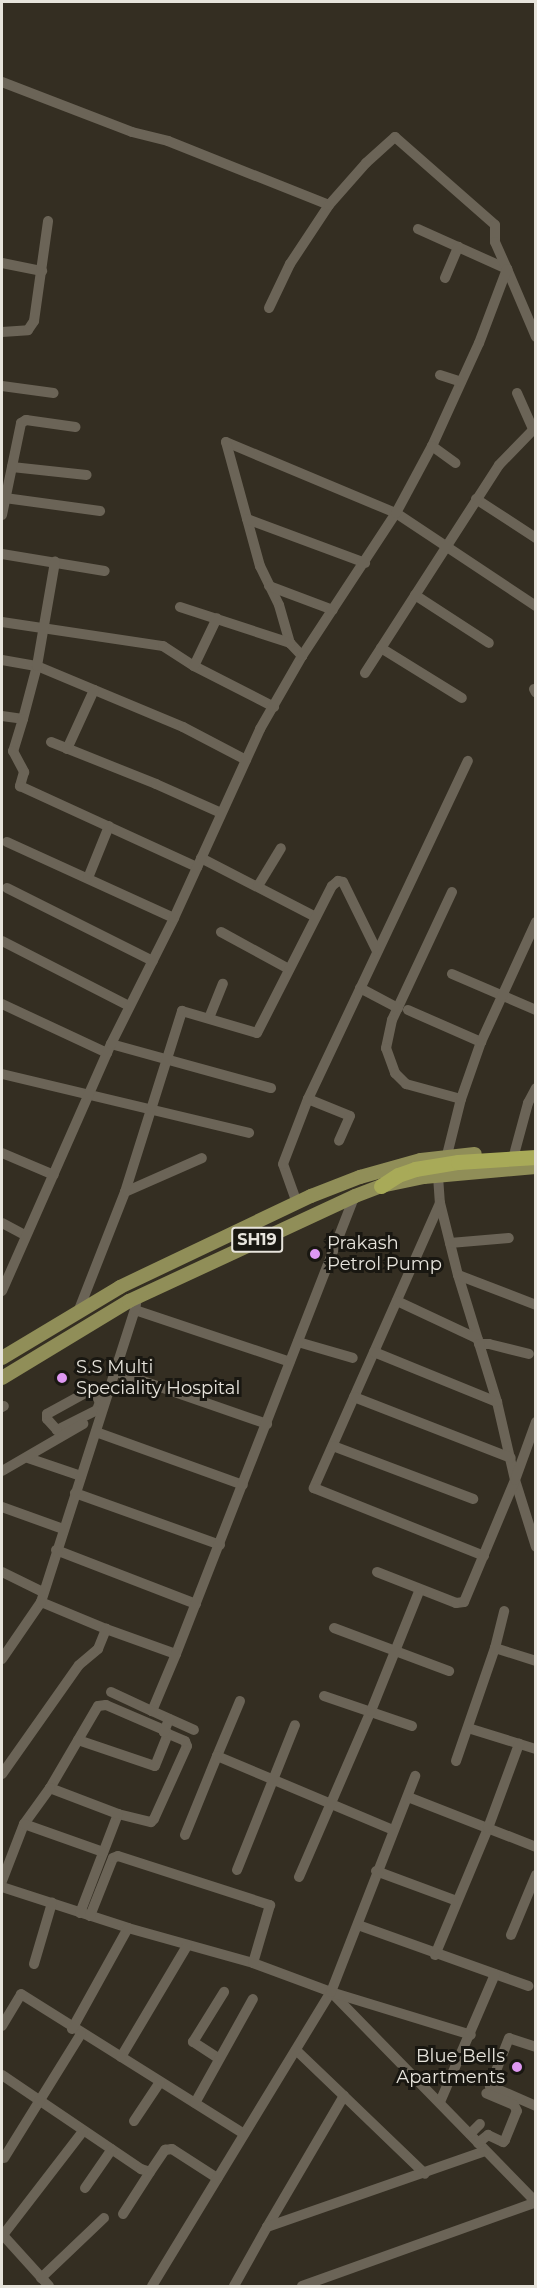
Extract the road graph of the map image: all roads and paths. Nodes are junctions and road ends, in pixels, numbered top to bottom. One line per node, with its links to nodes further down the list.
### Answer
1 (2, 82): 2 (street)
2 (329, 205): 7 (street); 10 (street)
3 (48, 221): 8 (street)
4 (418, 229): 5 (street)
5 (458, 247): 7 (street); 9 (street)
6 (2, 263): 8 (street)
7 (507, 269): 12 (street); 14 (street)
8 (42, 271): 11 (street)
9 (445, 278)
10 (269, 308)
11 (2, 332)
12 (536, 337)
13 (440, 375): 14 (street)
14 (461, 382): 20 (street)
15 (2, 386): 16 (street)
16 (54, 393)
17 (518, 393): 19 (street)
18 (76, 427): 22 (street)
19 (534, 428): 25 (street)
20 (432, 446): 21 (street); 27 (street)
21 (455, 463)
22 (12, 467): 23 (street); 24 (street)
23 (87, 475)
24 (5, 498): 26 (street); 28 (street)
25 (476, 499): 30 (street); 31 (street)
26 (100, 511)
27 (396, 513): 29 (street); 31 (street); 34 (street)
28 (2, 515)
29 (247, 519): 34 (street); 36 (street)
30 (536, 538)
31 (446, 544): 37 (street); 38 (street)
32 (2, 554): 33 (street)
33 (55, 562): 35 (street); 43 (street)
34 (365, 563): 40 (street)
35 (105, 571)
36 (269, 586): 40 (street); 44 (street)
37 (415, 596): 45 (street); 46 (street)
38 (536, 606)
39 (180, 607): 41 (street)
40 (333, 610): 47 (street)
41 (218, 618): 44 (street); 50 (street)
42 (2, 622): 43 (street)
43 (43, 630): 49 (street); 50 (street)
44 (290, 643): 47 (street)
45 (489, 643)
46 (381, 648): 51 (street); 53 (street)
47 (302, 656): 54 (street)
48 (2, 660): 49 (street)
49 (38, 666): 52 (street); 56 (street)
50 (194, 666): 54 (street)
51 (365, 672)
52 (94, 690): 58 (street); 59 (street)
53 (462, 698)
54 (274, 707): 59 (street)
55 (2, 716): 56 (street)
56 (23, 719): 62 (street)
57 (51, 742): 58 (street)
58 (67, 749): 61 (street)
59 (246, 760): 61 (street)
60 (468, 761): 75 (street)
61 (221, 813): 65 (street)
62 (109, 826): 65 (street); 66 (street)
63 (7, 842): 66 (street)
64 (281, 848): 67 (street)
65 (199, 862): 67 (street); 71 (street)
66 (88, 878): 71 (street)
67 (258, 886): 70 (street)
68 (7, 888): 76 (street)
69 (452, 892): 84 (street)
70 (316, 917): 75 (street); 77 (street)
71 (174, 918): 76 (street)
72 (536, 922): 81 (street)
73 (221, 932): 77 (street)
74 (2, 941): 83 (street)
75 (377, 951): 80 (street)
76 (153, 961): 83 (street)
77 (289, 969): 86 (street)
78 (452, 974): 81 (street)
79 (223, 984): 86 (street)
80 (360, 988): 84 (street); 94 (street)
81 (501, 997): 85 (street); 87 (street)
82 (2, 1004): 88 (street)
83 (129, 1006): 88 (street)
84 (403, 1009): 87 (street); 95 (street)
85 (536, 1010)
86 (209, 1018): 89 (street)
87 (481, 1041): 95 (street)
88 (109, 1049): 89 (street); 93 (street)
89 (168, 1060): 91 (street); 96 (street)
90 (2, 1074): 93 (street)
91 (271, 1088)
92 (536, 1088): 100 (street)
93 (89, 1095): 96 (street); 106 (street)
94 (308, 1099): 98 (street); 111 (street)
95 (461, 1099): 102 (street)
96 (153, 1109): 97 (street); 109 (street)
97 (249, 1133)
98 (339, 1141)
99 (536, 1150): 100 (main road, SH19)
100 (515, 1151): 102 (main road, SH19)
101 (2, 1153): 106 (street)
102 (447, 1155): 111 (main road, SH19)
103 (536, 1157): 108 (highway)
104 (202, 1158): 109 (street)
105 (536, 1167): 107 (main road, SH19)
106 (54, 1175): 114 (street)
107 (438, 1176): 108 (main road, SH19); 112 (street)
108 (381, 1186): 110 (main road, SH19)
109 (125, 1192): 122 (street)
110 (355, 1196): 120 (main road, SH19); 124 (street)
111 (297, 1203): 122 (main road, SH19)
112 (440, 1203): 116 (street); 119 (street)
113 (2, 1223): 114 (street)
114 (26, 1235): 118 (street)
115 (510, 1238): 116 (street)
116 (450, 1243): 117 (street)
117 (458, 1275): 121 (street); 123 (street)
118 (2, 1290)
119 (397, 1301): 123 (street); 125 (street)
120 (136, 1303): 129 (street); 130 (street); 131 (main road, SH19)
121 (536, 1305)
122 (78, 1312): 127 (main road, SH19)
123 (478, 1341): 126 (street); 133 (street)
124 (298, 1342): 128 (street); 129 (street)
125 (374, 1352): 132 (street); 133 (street)
126 (529, 1354)
127 (2, 1358)
128 (353, 1358)
129 (290, 1362): 136 (street)
130 (114, 1371): 134 (street); 136 (street)
131 (2, 1378)
132 (354, 1397): 138 (street); 140 (street)
133 (497, 1402): 140 (street)
134 (98, 1409): 137 (street); 139 (street)
135 (536, 1422): 143 (street)
136 (267, 1424): 144 (street)
137 (96, 1432): 142 (street); 144 (street)
138 (333, 1446): 146 (street); 152 (street)
139 (28, 1458): 141 (street); 142 (street)
140 (511, 1458): 143 (street)
141 (2, 1471)
142 (81, 1476): 145 (street)
143 (515, 1480): 150 (street); 152 (street)
144 (243, 1485): 149 (street)
145 (75, 1493): 148 (street); 149 (street)
146 (472, 1499)
147 (2, 1507): 148 (street)
148 (63, 1529): 151 (street)
149 (219, 1545): 157 (street)
150 (536, 1547)
151 (56, 1550): 156 (street); 157 (street)
152 (484, 1556): 155 (street)
153 (2, 1572): 156 (street)
154 (377, 1572): 155 (street)
155 (420, 1589): 162 (street)
156 (42, 1597): 159 (street); 164 (street)
157 (196, 1604): 163 (street)
158 (504, 1611): 161 (street)
159 (106, 1629): 163 (street); 182 (street)
160 (334, 1629): 162 (street)
161 (495, 1648): 165 (street); 175 (street)
162 (395, 1651): 166 (street); 171 (street)
163 (176, 1654): 170 (street)
164 (2, 1659)
165 (536, 1661)
166 (449, 1671)
167 (111, 1692): 170 (street)
168 (324, 1696): 171 (street)
169 (240, 1701): 180 (street)
170 (152, 1711): 174 (street)
171 (371, 1711): 173 (street); 187 (street)
172 (295, 1725): 184 (street)
173 (412, 1726)
174 (166, 1728): 176 (street); 177 (street); 177 (street); 188 (street)
175 (468, 1728): 178 (street); 181 (street)
176 (194, 1730)
177 (78, 1740): 185 (street)
178 (519, 1743): 179 (street); 190 (street)
179 (536, 1749)
180 (217, 1756): 184 (street); 192 (street)
181 (456, 1761)
182 (2, 1774)
183 (415, 1776): 186 (street)
184 (272, 1779): 187 (street); 195 (street)
185 (50, 1788): 188 (street); 189 (street)
186 (408, 1797): 190 (street); 191 (street)
187 (331, 1804): 191 (street); 199 (street)
188 (118, 1814): 194 (street)
189 (24, 1824): 194 (street); 198 (street)
190 (488, 1828): 193 (street); 201 (street)
191 (393, 1830): 196 (street)
192 (185, 1835)
193 (536, 1847)
194 (103, 1852): 203 (street)
195 (237, 1870)
196 (376, 1871): 201 (street); 204 (street)
197 (536, 1875): 206 (street)
198 (4, 1876)
199 (299, 1877)
200 (2, 1887): 202 (street)
201 (457, 1901): 208 (street)
202 (52, 1904): 203 (street); 210 (street)
203 (85, 1915): 205 (street); 209 (street)
204 (358, 1925): 208 (street); 214 (street)
205 (128, 1928): 207 (street); 217 (street)
206 (511, 1935)
207 (187, 1946): 209 (street); 221 (street)
208 (435, 1955): 211 (street)
209 (253, 1963): 214 (street)
210 (34, 1964)
211 (495, 1974): 212 (street); 218 (street)
212 (528, 1986)
213 (224, 1992): 222 (street)
214 (331, 1992): 218 (street); 220 (street); 228 (street)
215 (254, 1999): 222 (street)
216 (2, 2026): 217 (street)
217 (76, 2031): 221 (street); 227 (street)
218 (471, 2035): 228 (street)
219 (536, 2047): 230 (street)
220 (297, 2050): 226 (street); 234 (street)
221 (121, 2058): 224 (street)
222 (218, 2058): 229 (street)
223 (2, 2075): 227 (street)
224 (160, 2082): 229 (street); 231 (street)
225 (486, 2093): 236 (street)
226 (344, 2096): 240 (street); 246 (street)
227 (39, 2101): 233 (street); 238 (street)
228 (440, 2102): 235 (street)
229 (195, 2103): 234 (street)
230 (536, 2106)
231 (134, 2121)
232 (480, 2124): 235 (street)
233 (83, 2131): 237 (street); 247 (street)
234 (244, 2134): 241 (street)
235 (470, 2134): 236 (street)
236 (482, 2147): 240 (street); 243 (street)
237 (112, 2149): 239 (street); 242 (street)
238 (4, 2158)
239 (150, 2172): 241 (street); 244 (street)
240 (424, 2174): 246 (street)
241 (217, 2178): 249 (street)
242 (85, 2188)
243 (535, 2202): 251 (street)
244 (123, 2214)
245 (104, 2218): 248 (street)
246 (267, 2227): 250 (street)
247 (2, 2234): 248 (street)
248 (45, 2282)
249 (152, 2286)
250 (234, 2286)
251 (302, 2286)

